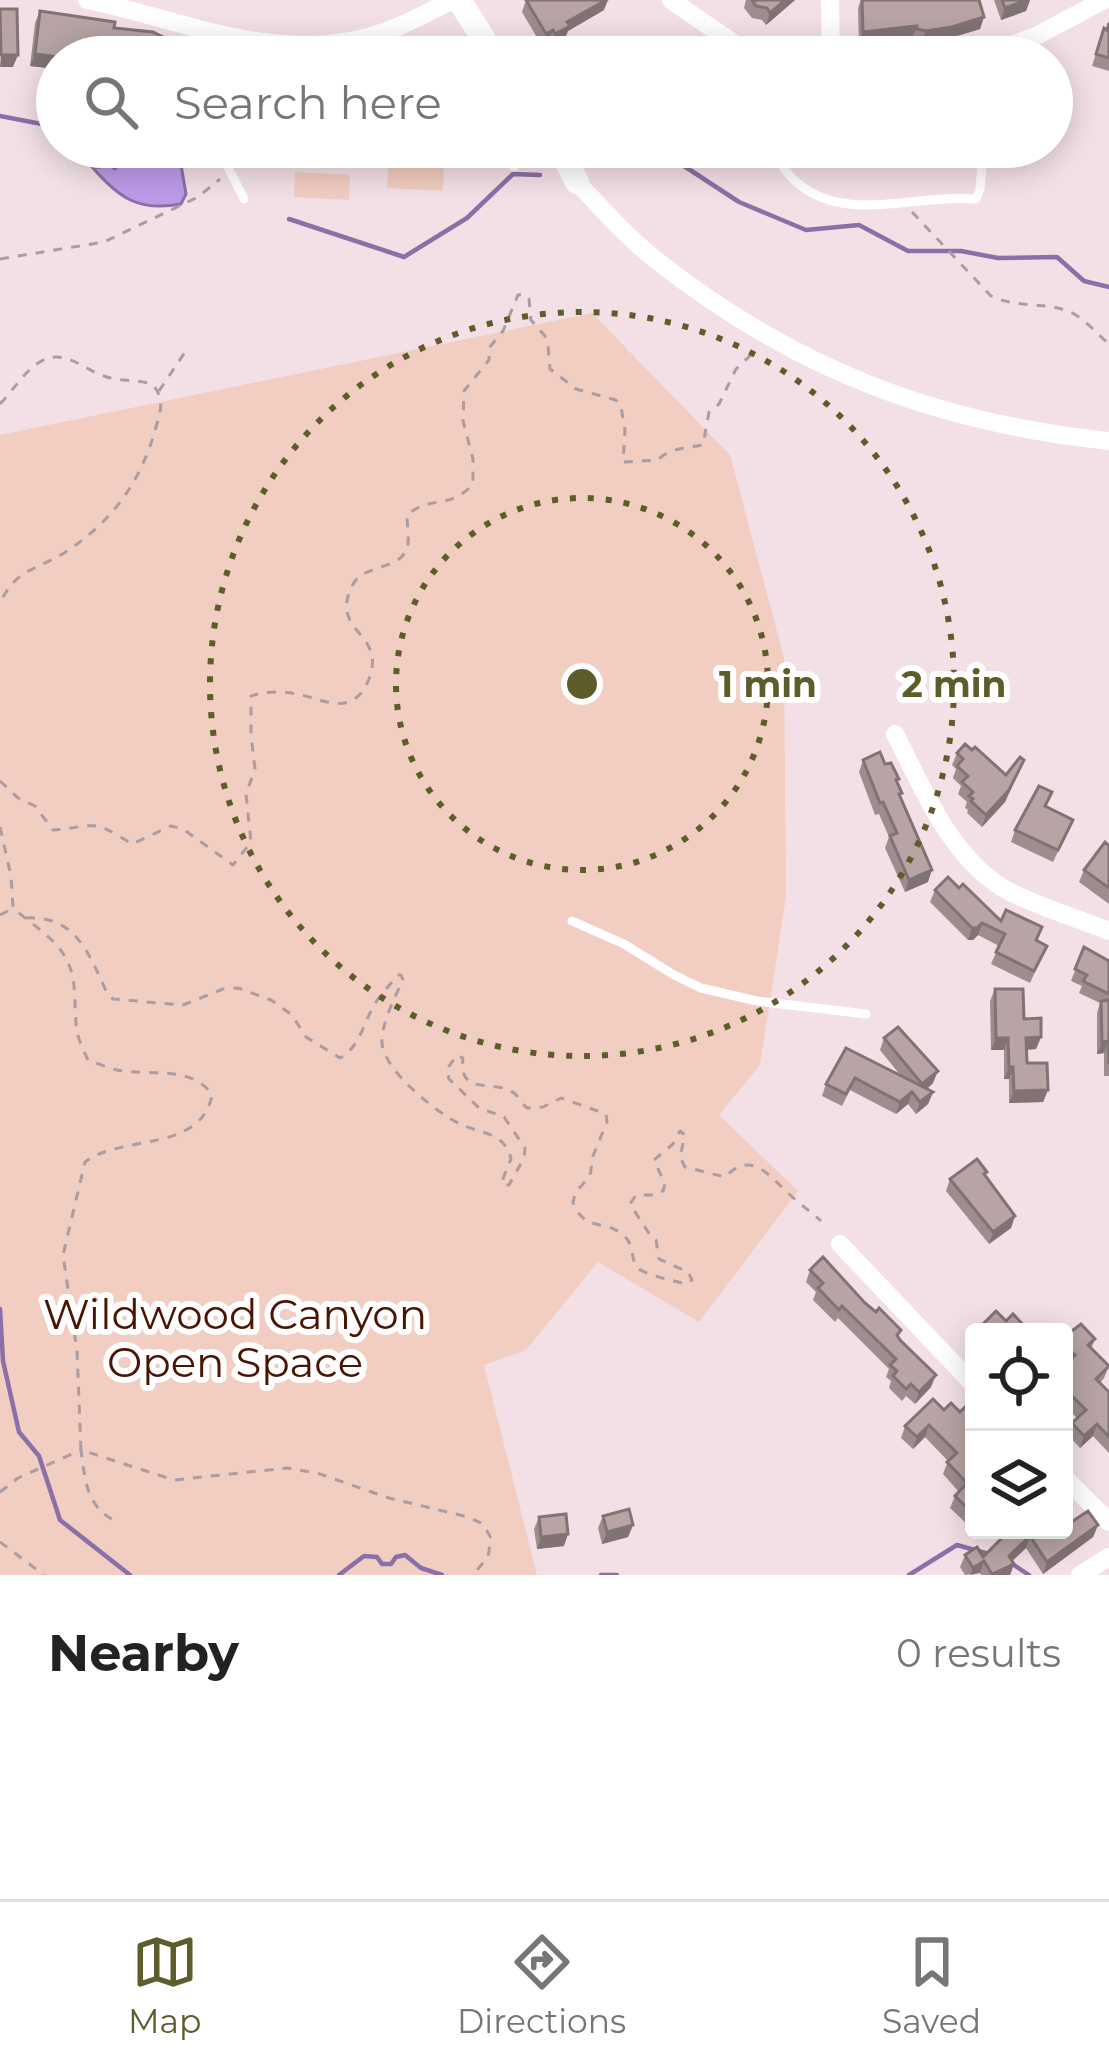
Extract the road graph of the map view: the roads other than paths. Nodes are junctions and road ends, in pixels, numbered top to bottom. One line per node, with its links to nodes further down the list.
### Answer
1 (86, 0): 6 (street)
2 (456, 0): 7 (street); 8 (street)
3 (670, 0): 9 (street)
4 (830, 0): 10 (street)
5 (1104, 0): 11 (street)
6 (215, 36)
7 (370, 36)
8 (476, 36)
9 (723, 36)
10 (831, 36)
11 (1036, 36)
12 (228, 168): 17 (lane)
13 (570, 168): 16 (street)
14 (784, 168): 15 (lane)
15 (982, 168)
16 (577, 182): 18 (street)
17 (244, 199)
18 (1109, 441)
19 (895, 734): 21 (street)
20 (572, 921): 22 (lane)
21 (1109, 932)
22 (866, 1014)
23 (840, 1244): 24 (street)
24 (965, 1376)
25 (1073, 1486): 26 (street)
26 (1109, 1522)
27 (1109, 1557): 28 (street)
28 (1080, 1575)

